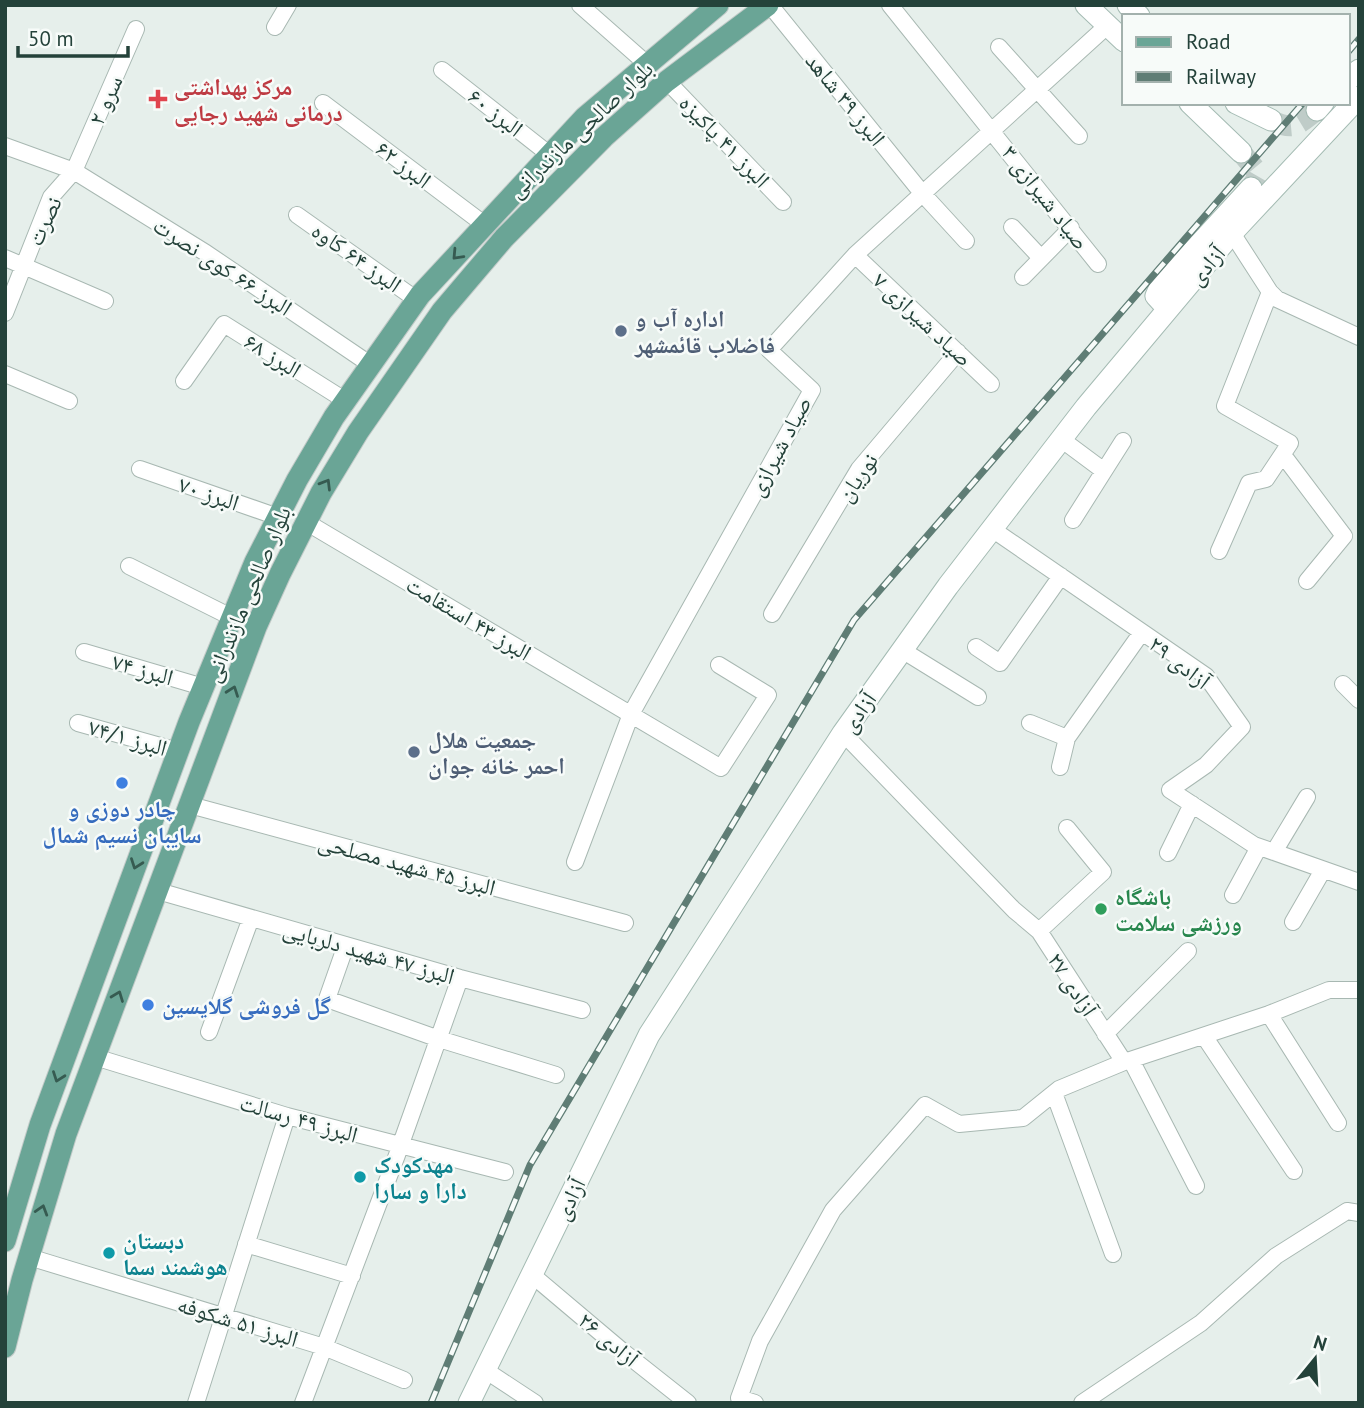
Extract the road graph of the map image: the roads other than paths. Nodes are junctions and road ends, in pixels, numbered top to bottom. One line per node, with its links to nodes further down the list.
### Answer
1 (288, 5): 8 (street)
2 (580, 5): 12 (street)
3 (718, 5): 12 (main road, بلوار صالحی مازندرانی)
4 (769, 5): 14 (main road, بلوار صالحی مازندرانی); 28 (street, البرز ۳۹ شاهد)
5 (890, 5): 21 (street, صیاد شیرازی ۳)
6 (1086, 5): 7 (main road)
7 (1108, 25): 10 (main road); 15 (street, صیاد شیرازی)
8 (275, 27)
9 (136, 29): 26 (street, سرو ۲)
10 (1122, 39)
11 (999, 47): 15 (street)
12 (648, 65): 25 (main road, بلوار صالحی مازندرانی)
13 (442, 69): 25 (street, البرز ۶۰)
14 (667, 81): 29 (street, البرز ۴۱ پاکیزه); 62 (main road, بلوار صالحی مازندرانی, one-way to 14)
15 (1037, 91): 21 (street, صیاد شیرازی); 22 (street)
16 (1359, 97): 34 (main road, آزادی)
17 (323, 103): 31 (street, البرز ۶۲)
18 (1194, 105): 24 (main road)
19 (1240, 105): 20 (main road)
20 (1271, 120)
21 (993, 131): 28 (street, صیاد شیرازی); 33 (street, صیاد شیرازی ۳)
22 (1079, 136)
23 (5, 146): 26 (street, البرز ۶۶ کوی نصرت)
24 (1241, 152)
25 (550, 155): 31 (main road, بلوار صالحی مازندرانی)
26 (74, 171): 40 (street, نصرت); 49 (street, البرز ۶۶ کوی نصرت)
27 (1251, 188): 45 (main road)
28 (922, 193): 35 (street, البرز ۳۹ شاهد); 36 (street, صیاد شیرازی)
29 (783, 202)
30 (297, 215): 43 (street, البرز ۶۴ کاوه)
31 (485, 225): 43 (main road, بلوار صالحی مازندرانی, one-way to 43)
32 (1012, 227): 38 (street)
33 (1070, 228): 38 (street); 39 (street, صیاد شیرازی ۳)
34 (1232, 233): 42 (street); 45 (main road, آزادی)
35 (966, 241)
36 (855, 255): 48 (street, صیاد شیرازی ۷); 79 (street, صیاد شیرازی)
37 (5, 258): 40 (street)
38 (1041, 258): 41 (street)
39 (1098, 264)
40 (24, 266): 44 (street); 46 (street, نصرت)
41 (1023, 277)
42 (1270, 292): 47 (street); 57 (street)
43 (417, 300): 49 (main road, بلوار صالحی مازندرانی)
44 (106, 301)
45 (1168, 309): 55 (main road, آزادی)
46 (5, 313)
47 (1359, 338)
48 (958, 352): 52 (street, صیاد شیرازی ۷); 68 (street, نوریان)
49 (371, 365): 54 (main road, بلوار صالحی مازندرانی)
50 (5, 374): 53 (street)
51 (184, 381): 54 (street, البرز ۶۸)
52 (991, 384)
53 (69, 401)
54 (346, 401): 60 (main road, بلوار صالحی مازندرانی)
55 (1061, 439): 59 (street); 63 (main road, آزادی)
56 (1123, 441): 59 (street)
57 (1283, 455): 64 (street); 67 (street)
58 (139, 470): 60 (street, البرز ۷۰)
59 (1104, 471): 61 (street)
60 (278, 517): 69 (main road, بلوار صالحی مازندرانی)
61 (1073, 520)
62 (306, 522): 79 (street, البرز ۴۳ استقامت); 83 (main road, بلوار صالحی مازندرانی, one-way to 62)
63 (992, 528): 66 (street, آزادی ۲۹); 72 (main road, آزادی)
64 (1219, 551)
65 (129, 566): 69 (street)
66 (1061, 576): 70 (street, آزادی ۲۹); 71 (street)
67 (1307, 582)
68 (772, 614)
69 (231, 617): 76 (main road, بلوار صالحی مازندرانی)
70 (1142, 632): 85 (street); 89 (street, آزادی ۲۹)
71 (976, 647)
72 (902, 650): 77 (street); 84 (main road, آزادی)
73 (84, 652): 76 (street, البرز ۷۴)
74 (719, 665): 79 (street, البرز ۴۳ استقامت)
75 (1343, 684): 78 (street)
76 (203, 687): 80 (main road, بلوار صالحی مازندرانی)
77 (978, 697)
78 (1359, 700)
79 (631, 715): 95 (street, صیاد شیرازی)
80 (189, 722): 83 (main road); 86 (main road, بلوار صالحی مازندرانی)
81 (78, 723): 86 (street, البرز ۷۴/۱)
82 (1030, 723): 85 (street)
83 (218, 733): 91 (main road, بلوار صالحی مازندرانی)
84 (843, 733): 103 (street, آزادی ۲۷); 129 (main road, آزادی)
85 (1067, 738): 87 (street)
86 (178, 751): 90 (main road, بلوار صالحی مازندرانی)
87 (1060, 767)
88 (1307, 797): 93 (street)
89 (1192, 804): 93 (street, آزادی ۲۹); 94 (street)
90 (158, 805): 91 (main road); 125 (main road, بلوار صالحی مازندرانی, one-way to 125)
91 (188, 811): 98 (main road, بلوار صالحی مازندرانی); 102 (street, البرز ۴۵ شهید مصلحی)
92 (1067, 828): 103 (street)
93 (1267, 850): 96 (street, آزادی ۲۹); 99 (street)
94 (1168, 853)
95 (575, 862)
96 (1323, 870): 97 (street, آزادی ۲۹); 101 (street)
97 (1359, 882)
98 (158, 891): 100 (street, البرز ۴۷ شهید دلربایی); 114 (main road, بلوار صالحی مازندرانی, one-way to 98)
99 (1233, 895)
100 (251, 918): 104 (street, البرز ۴۷ شهید دلربایی); 110 (street)
101 (1293, 922)
102 (625, 923)
103 (1039, 931): 111 (street, آزادی ۲۷)
104 (346, 945): 106 (street, البرز ۴۷ شهید دلربایی); 113 (street)
105 (1188, 951): 111 (street)
106 (460, 978): 108 (street, البرز ۴۷ شهید دلربایی); 113 (street)
107 (1359, 990): 109 (street)
108 (582, 1010)
109 (1269, 1014): 112 (street); 119 (street)
110 (209, 1032)
111 (1105, 1034): 115 (street, آزادی ۲۷)
112 (1204, 1036): 115 (street); 121 (street)
113 (439, 1039): 116 (street); 120 (street)
114 (95, 1057): 118 (street, البرز ۴۹ رسالت); 128 (main road, بلوار صالحی مازندرانی, one-way to 114)
115 (1127, 1061): 117 (street); 123 (street, آزادی ۲۷)
116 (556, 1075)
117 (1054, 1093): 127 (street); 141 (street)
118 (287, 1116): 120 (street, البرز ۴۹ رسالت); 126 (street)
119 (1338, 1123)
120 (400, 1147): 122 (street, البرز ۴۹ رسالت); 130 (street)
121 (1294, 1171)
122 (505, 1172)
123 (1196, 1186)
124 (1359, 1213): 142 (street)
125 (5, 1241)
126 (246, 1244): 130 (street); 131 (street)
127 (1113, 1254)
128 (29, 1257): 131 (street, البرز ۵۱ شکوفه); 132 (main road, بلوار صالحی مازندرانی)
129 (531, 1274): 134 (main road, آزادی); 140 (street, آزادی ۲۶)
130 (352, 1276): 133 (street)
131 (223, 1316): 133 (street, البرز ۵۱ شکوفه); 136 (street)
132 (5, 1347)
133 (324, 1347): 135 (street, البرز ۵۱ شکوفه); 137 (street)
134 (485, 1370): 138 (main road, آزادی); 139 (street)
135 (404, 1380)
136 (196, 1403)
137 (303, 1403)
138 (469, 1403)
139 (535, 1403)
140 (688, 1403)
141 (755, 1403)
142 (1082, 1403)

